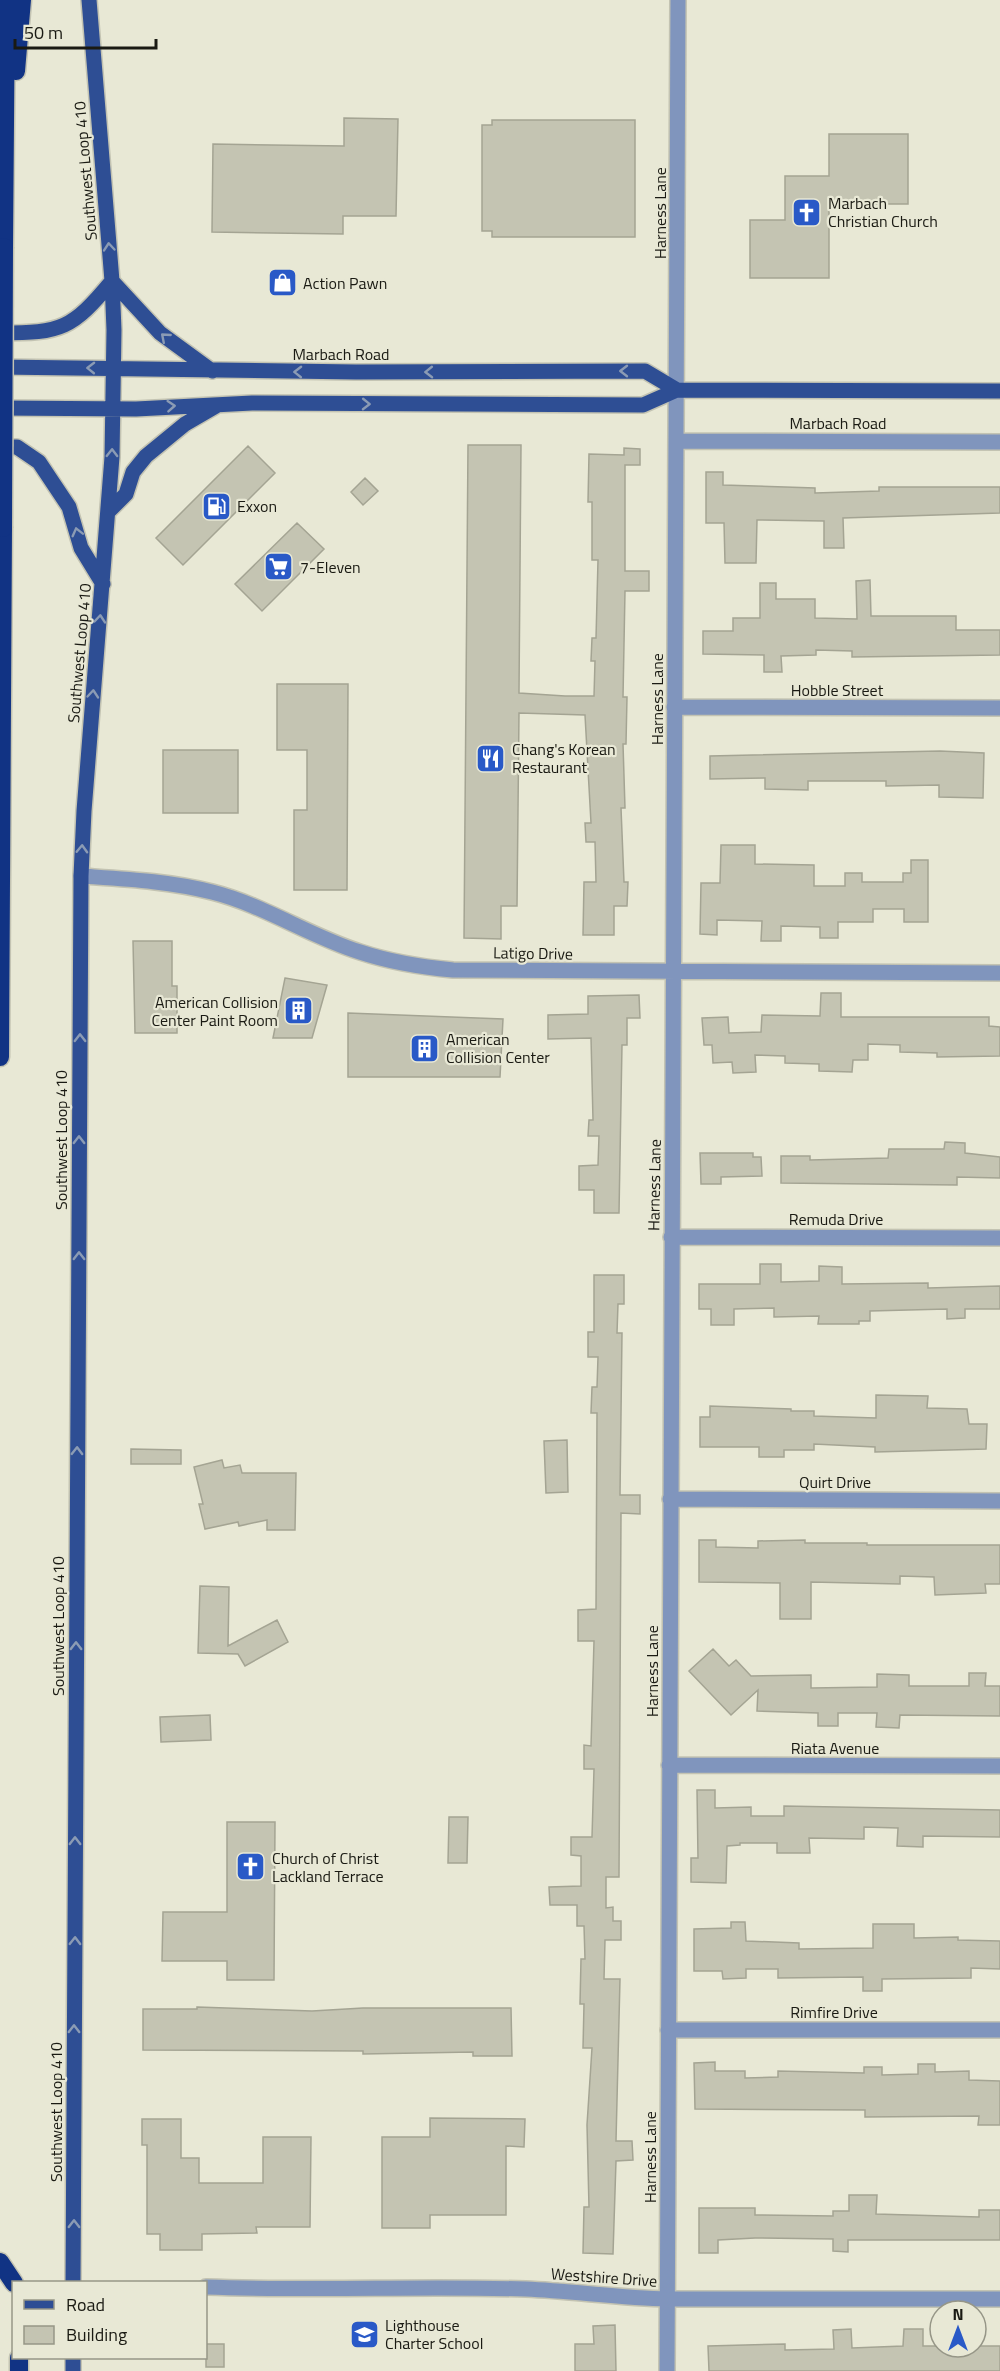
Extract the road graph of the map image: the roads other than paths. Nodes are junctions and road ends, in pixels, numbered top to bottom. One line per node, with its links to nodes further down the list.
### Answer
1 (6, 0): 5 (highway)
2 (22, 0): 5 (highway)
3 (89, 0): 6 (main road, Southwest Loop 410, one-way to 3)
4 (678, 0): 11 (street, Harness Lane)
5 (4, 207): 26 (highway, bridge)
6 (112, 282): 7 (main road); 9 (main road, Southwest Loop 410); 10 (main road, one-way to 6)
7 (0, 333)
8 (0, 367): 9 (main road, Marbach Road, one-way to 8)
9 (113, 369): 10 (main road, Marbach Road); 15 (main road, Southwest Loop 410)
10 (212, 371): 11 (main road, Marbach Road, one-way to 10)
11 (677, 390): 12 (main road, Marbach Road); 13 (main road, Marbach Road, one-way to 11); 16 (street, Harness Lane)
12 (1000, 391)
13 (221, 403): 15 (main road, Marbach Road, one-way to 13); 19 (main road)
14 (0, 408): 15 (main road, Marbach Road)
15 (113, 409): 19 (main road, Southwest Loop 410, one-way to 15)
16 (677, 441): 17 (street, Marbach Road); 21 (street, Harness Lane)
17 (1000, 442)
18 (0, 447): 20 (main road, one-way to 18)
19 (109, 511): 20 (main road, Southwest Loop 410)
20 (103, 584): 23 (main road, Southwest Loop 410, one-way to 20)
21 (674, 707): 22 (street, Hobble Street); 24 (street, Harness Lane)
22 (1000, 708)
23 (81, 876): 24 (street, Latigo Drive); 37 (main road, Southwest Loop 410, one-way to 23)
24 (674, 972): 25 (street, Latigo Drive); 27 (street, Harness Lane)
25 (1000, 973)
26 (0, 1057)
27 (671, 1237): 28 (street, Remuda Drive); 29 (street, Harness Lane)
28 (1000, 1238)
29 (670, 1499): 30 (street, Quirt Drive); 31 (street, Harness Lane)
30 (1000, 1501)
31 (669, 1765): 32 (street, Riata Avenue); 33 (street, Harness Lane)
32 (1000, 1766)
33 (668, 2030): 34 (street, Rimfire Drive); 40 (street, Harness Lane)
34 (1000, 2030)
35 (0, 2262): 36 (highway)
36 (13, 2281)
37 (74, 2281)
38 (207, 2287): 40 (street, Westshire Drive)
39 (1000, 2299): 40 (street, Westshire Drive)
40 (668, 2300): 41 (street, Harness Lane)
41 (667, 2371)

